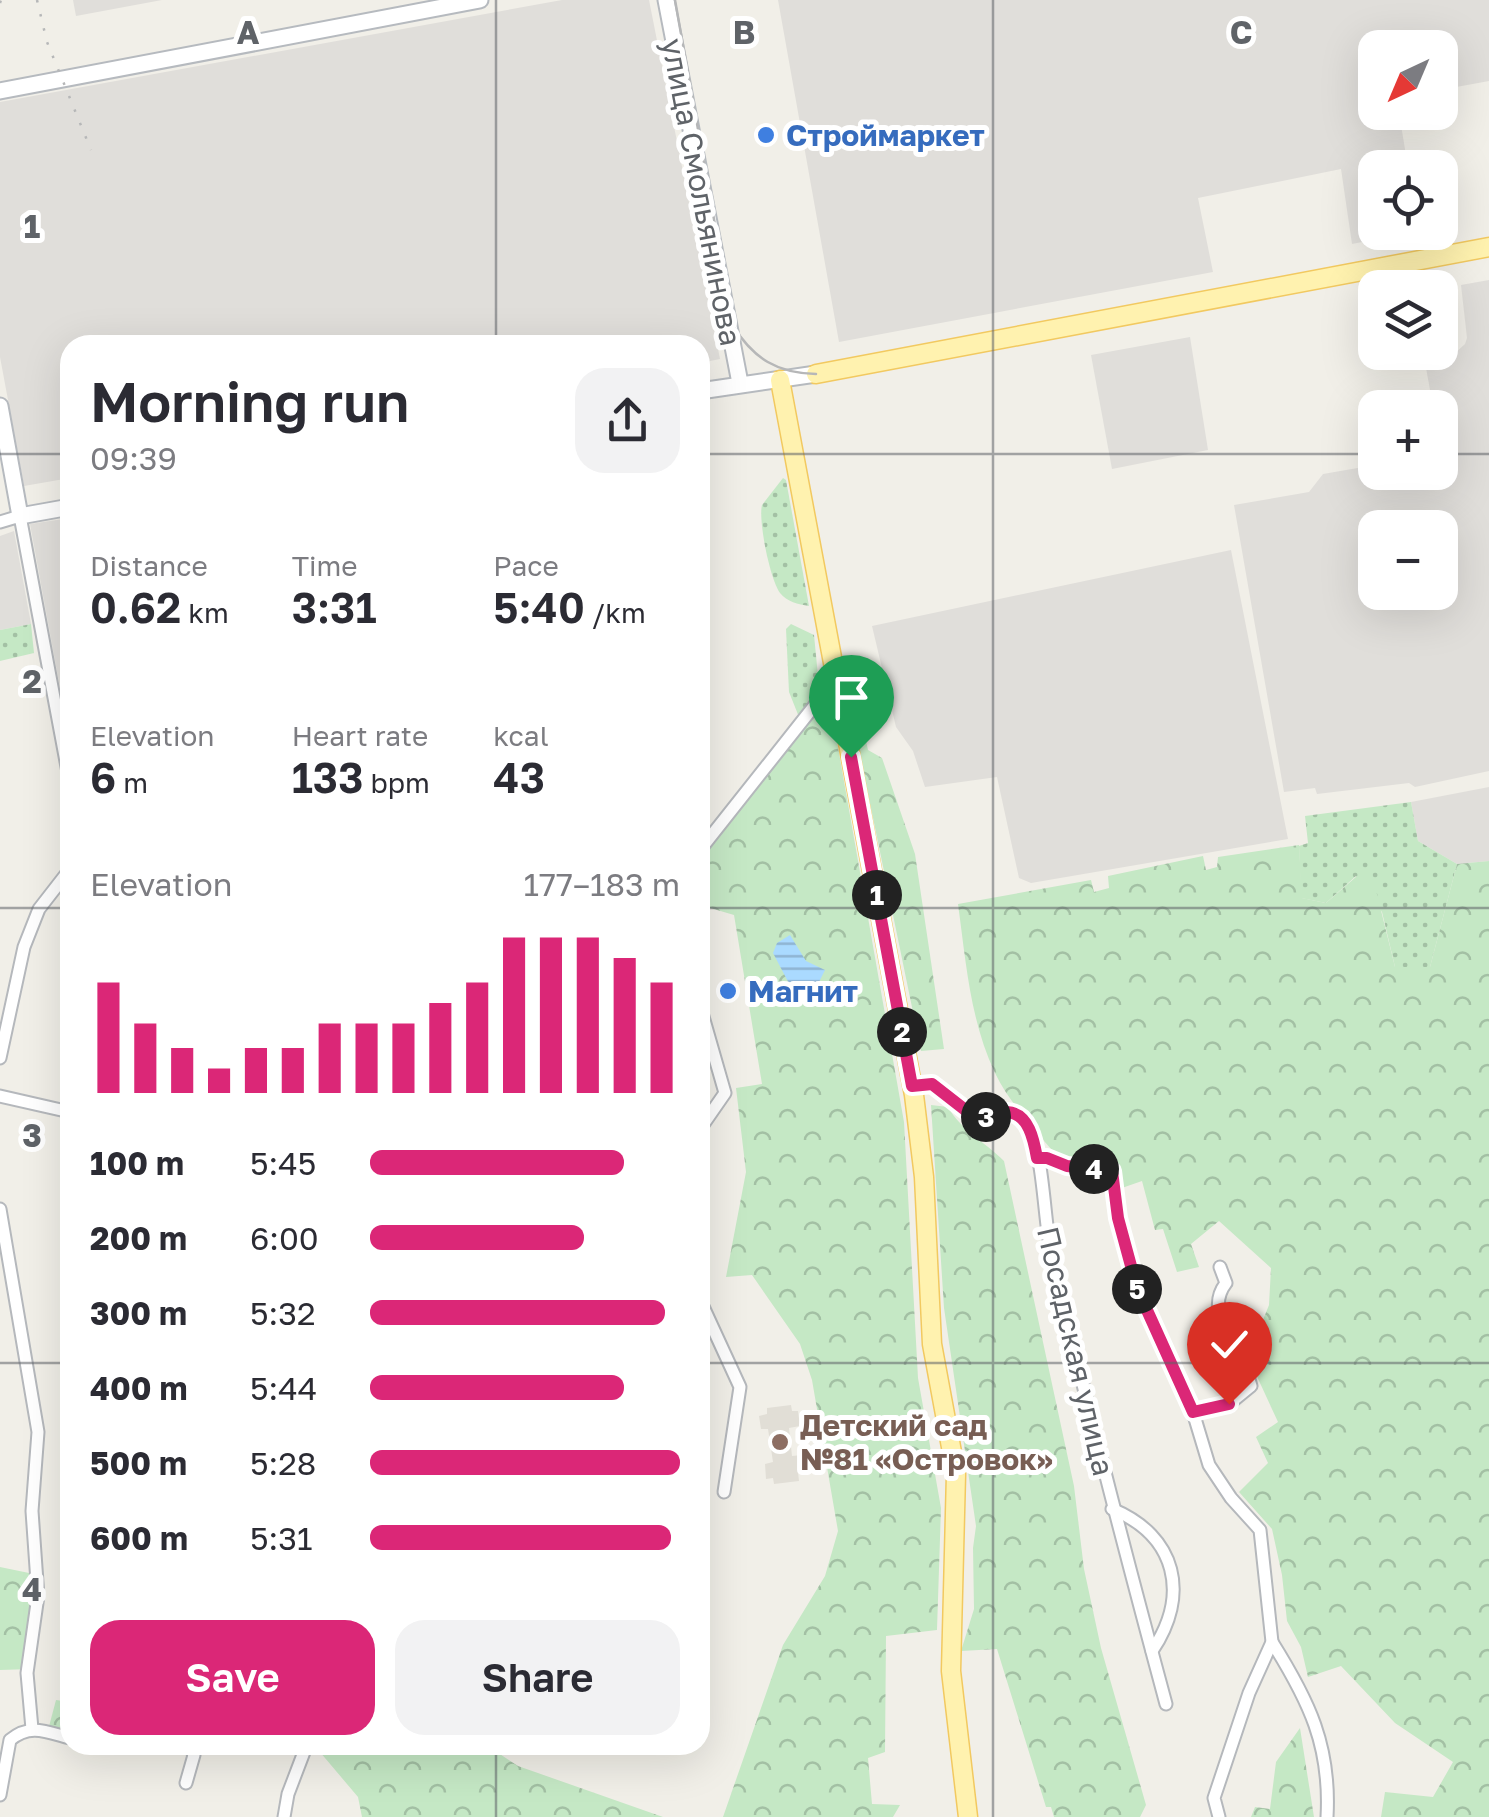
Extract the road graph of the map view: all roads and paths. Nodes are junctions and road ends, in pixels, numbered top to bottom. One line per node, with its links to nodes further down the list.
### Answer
1 (480, 0): 3 (street)
2 (666, 0): 7 (street, улица Смольянинова)
3 (0, 91)
4 (1489, 247): 5 (main road)
5 (816, 374): 6 (street)
6 (780, 380): 7 (street); 13 (main road)
7 (740, 383): 8 (street)
8 (710, 388)
9 (0, 406): 11 (street)
10 (60, 509): 11 (street)
11 (20, 516): 12 (street); 14 (street)
12 (0, 522)
13 (836, 678): 15 (street); 19 (main road)
14 (60, 730)
15 (710, 837)
16 (60, 881): 18 (street)
17 (710, 1041): 22 (street)
18 (0, 1058)
19 (912, 1086): 23 (street, Посадская улица); 40 (main road)
20 (0, 1096): 21 (street)
21 (60, 1110)
22 (710, 1115)
23 (1037, 1158): 27 (street); 29 (street, Посадская улица)
24 (0, 1209): 33 (street)
25 (1220, 1267): 27 (street)
26 (710, 1322): 28 (street)
27 (1193, 1412): 30 (street)
28 (724, 1492)
29 (1112, 1509): 31 (street, Посадская улица); 31 (street)
30 (1272, 1642): 41 (street); 42 (street)
31 (1152, 1651): 32 (street, Посадская улица)
32 (1166, 1704)
33 (32, 1728): 34 (street); 38 (street)
34 (60, 1735)
35 (194, 1755): 37 (street)
36 (303, 1755): 39 (street)
37 (186, 1783)
38 (0, 1793)
39 (284, 1817)
40 (968, 1817)
41 (1220, 1817)
42 (1327, 1817)

